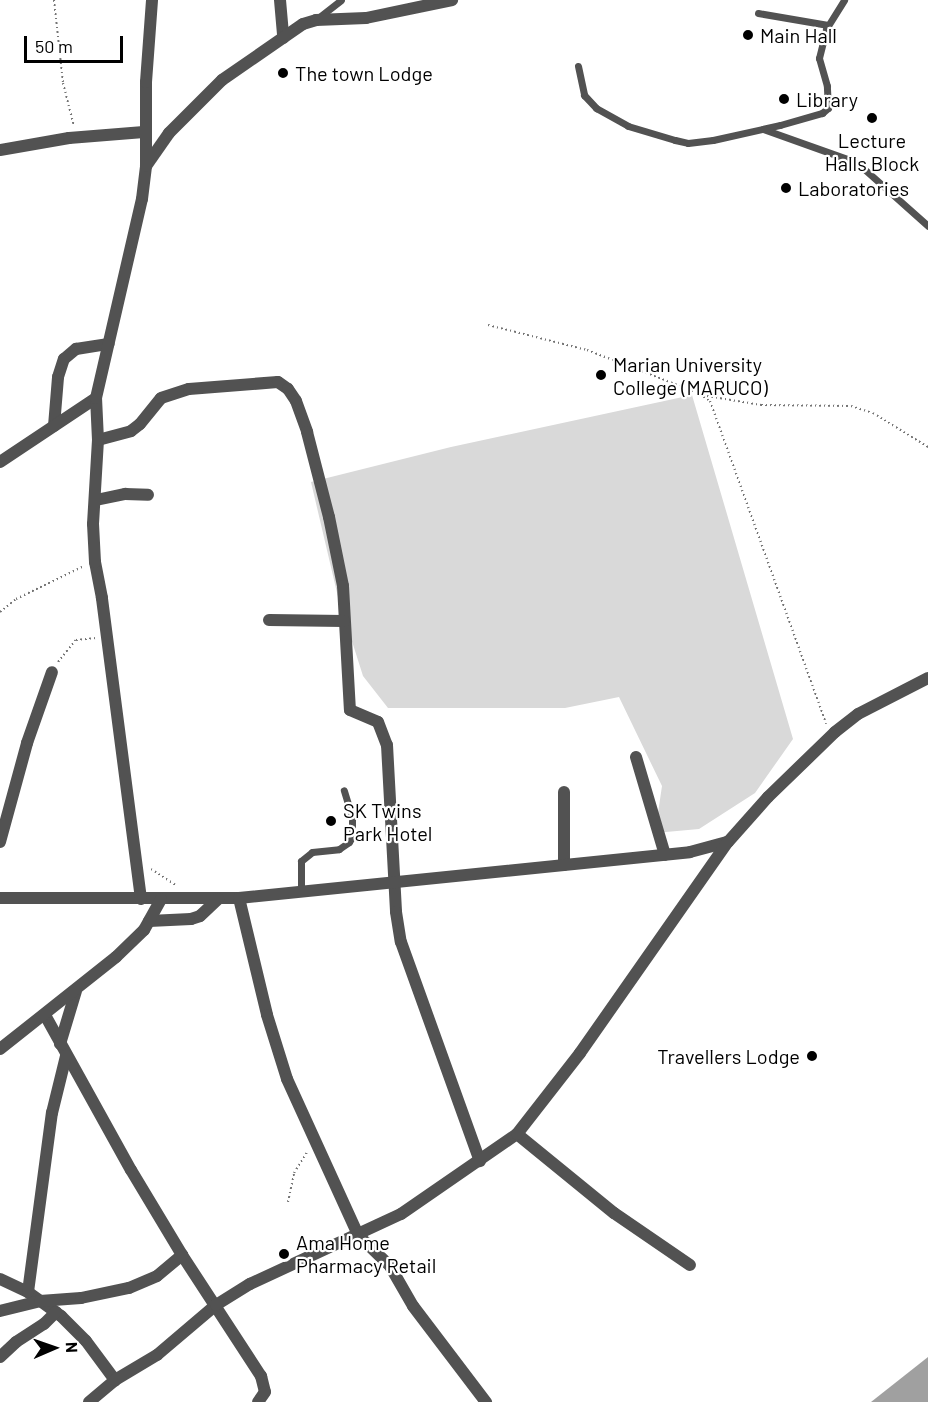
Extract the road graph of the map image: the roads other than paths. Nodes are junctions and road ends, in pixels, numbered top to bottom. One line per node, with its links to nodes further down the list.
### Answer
1 (152, 0): 12 (street)
2 (280, 0): 9 (street)
3 (341, 0): 7 (lane)
4 (452, 0): 7 (street)
5 (844, 0): 8 (lane)
6 (758, 13): 8 (lane)
7 (316, 20): 9 (street)
8 (828, 25): 11 (lane)
9 (283, 38): 14 (street)
10 (578, 66): 11 (lane)
11 (763, 129): 15 (lane)
12 (144, 132): 13 (street); 14 (street)
13 (0, 150)
14 (146, 166): 16 (street)
15 (928, 226)
16 (109, 344): 17 (street); 18 (street)
17 (96, 398): 18 (street); 19 (street)
18 (54, 426): 20 (street)
19 (98, 440): 22 (street); 24 (street)
20 (0, 462)
21 (148, 495): 22 (street)
22 (96, 500): 39 (street)
23 (269, 620): 24 (street)
24 (344, 621): 34 (street)
25 (52, 672): 30 (street)
26 (928, 678): 31 (street)
27 (636, 757): 32 (street)
28 (344, 790): 35 (lane)
29 (564, 792): 33 (street)
30 (0, 842)
31 (728, 842): 32 (street); 46 (street)
32 (665, 855): 33 (street)
33 (564, 865): 34 (street)
34 (394, 883): 35 (street); 47 (street)
35 (301, 892): 38 (street)
36 (0, 898): 39 (street)
37 (218, 898): 38 (street); 40 (street); 41 (street)
38 (239, 898): 48 (street)
39 (141, 899): 40 (street)
40 (161, 899): 41 (street)
41 (149, 921): 42 (street)
42 (76, 991): 43 (street); 45 (street)
43 (45, 1015): 44 (street); 45 (street)
44 (0, 1049)
45 (63, 1050): 49 (street); 52 (street)
46 (517, 1134): 47 (street); 50 (street)
47 (480, 1161): 48 (street)
48 (358, 1235): 55 (street); 62 (street)
49 (182, 1255): 53 (street); 55 (street)
50 (690, 1265)
51 (0, 1279): 52 (street)
52 (28, 1292): 54 (street)
53 (81, 1298): 54 (street); 57 (street)
54 (40, 1300): 56 (street); 57 (street)
55 (216, 1305): 59 (street); 60 (street)
56 (0, 1311)
57 (59, 1314): 58 (street); 59 (street)
58 (0, 1357)
59 (115, 1380): 61 (street)
60 (265, 1399)
61 (89, 1402)
62 (486, 1402)

